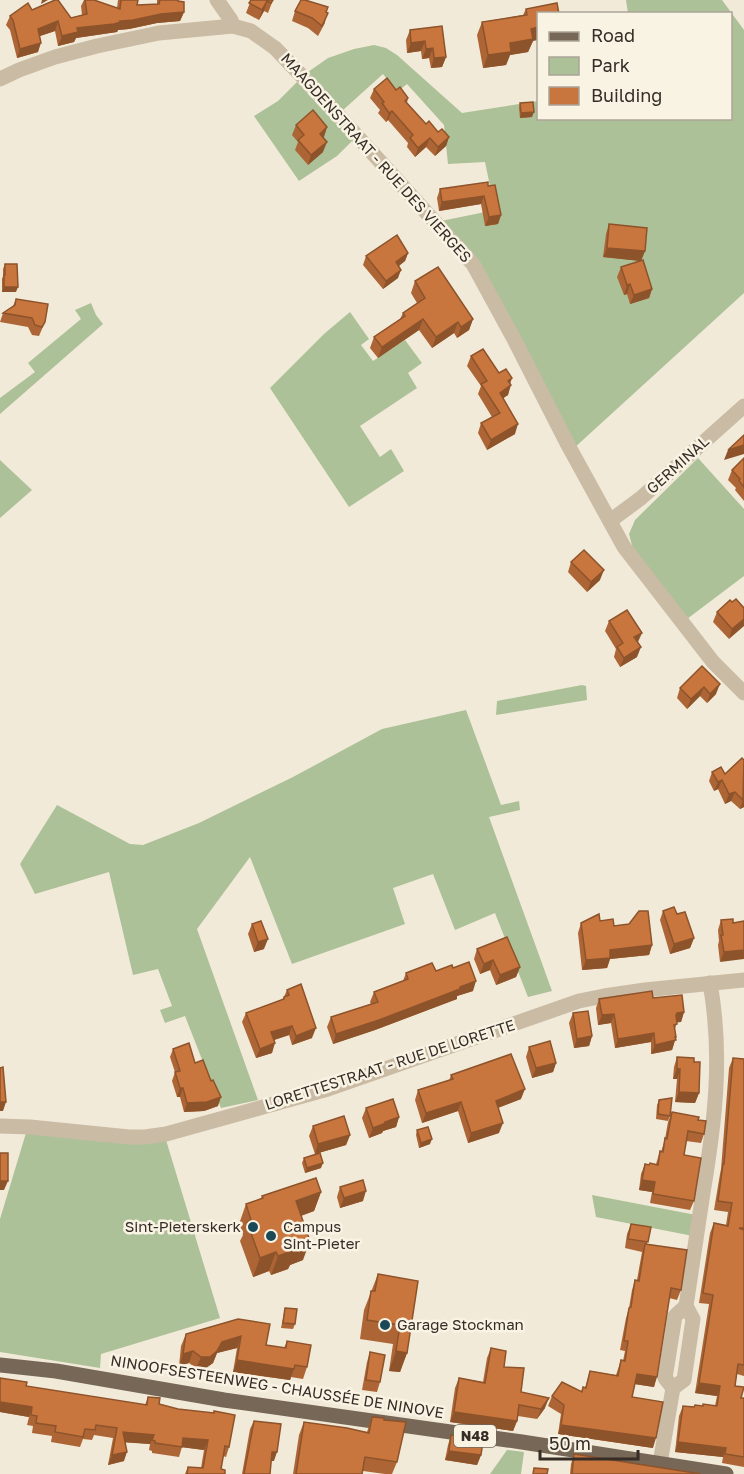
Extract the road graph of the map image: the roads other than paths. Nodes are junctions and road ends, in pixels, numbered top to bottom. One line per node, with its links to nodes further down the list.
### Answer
1 (217, 0): 2 (street)
2 (233, 26): 3 (street, MAAGDENSTRAAT - RUE DES VIERGES); 5 (street, MAAGDENSTRAAT - RUE DES VIERGES)
3 (0, 79)
4 (744, 406): 5 (street, GERMINAL)
5 (610, 521): 6 (street, MAAGDENSTRAAT - RUE DES VIERGES)
6 (744, 693)
7 (744, 980): 8 (street, LORETTESTRAAT - RUE DE LORETTE)
8 (710, 983): 9 (street, LORETTESTRAAT - RUE DE LORETTE); 11 (street)
9 (0, 1125)
10 (0, 1365): 11 (main road, NINOOFSESTEENWEG - CHAUSSÉE DE NINOVE / N48)
11 (660, 1463): 12 (main road, NINOOFSESTEENWEG - CHAUSSÉE DE NINOVE / N48)
12 (726, 1474)

